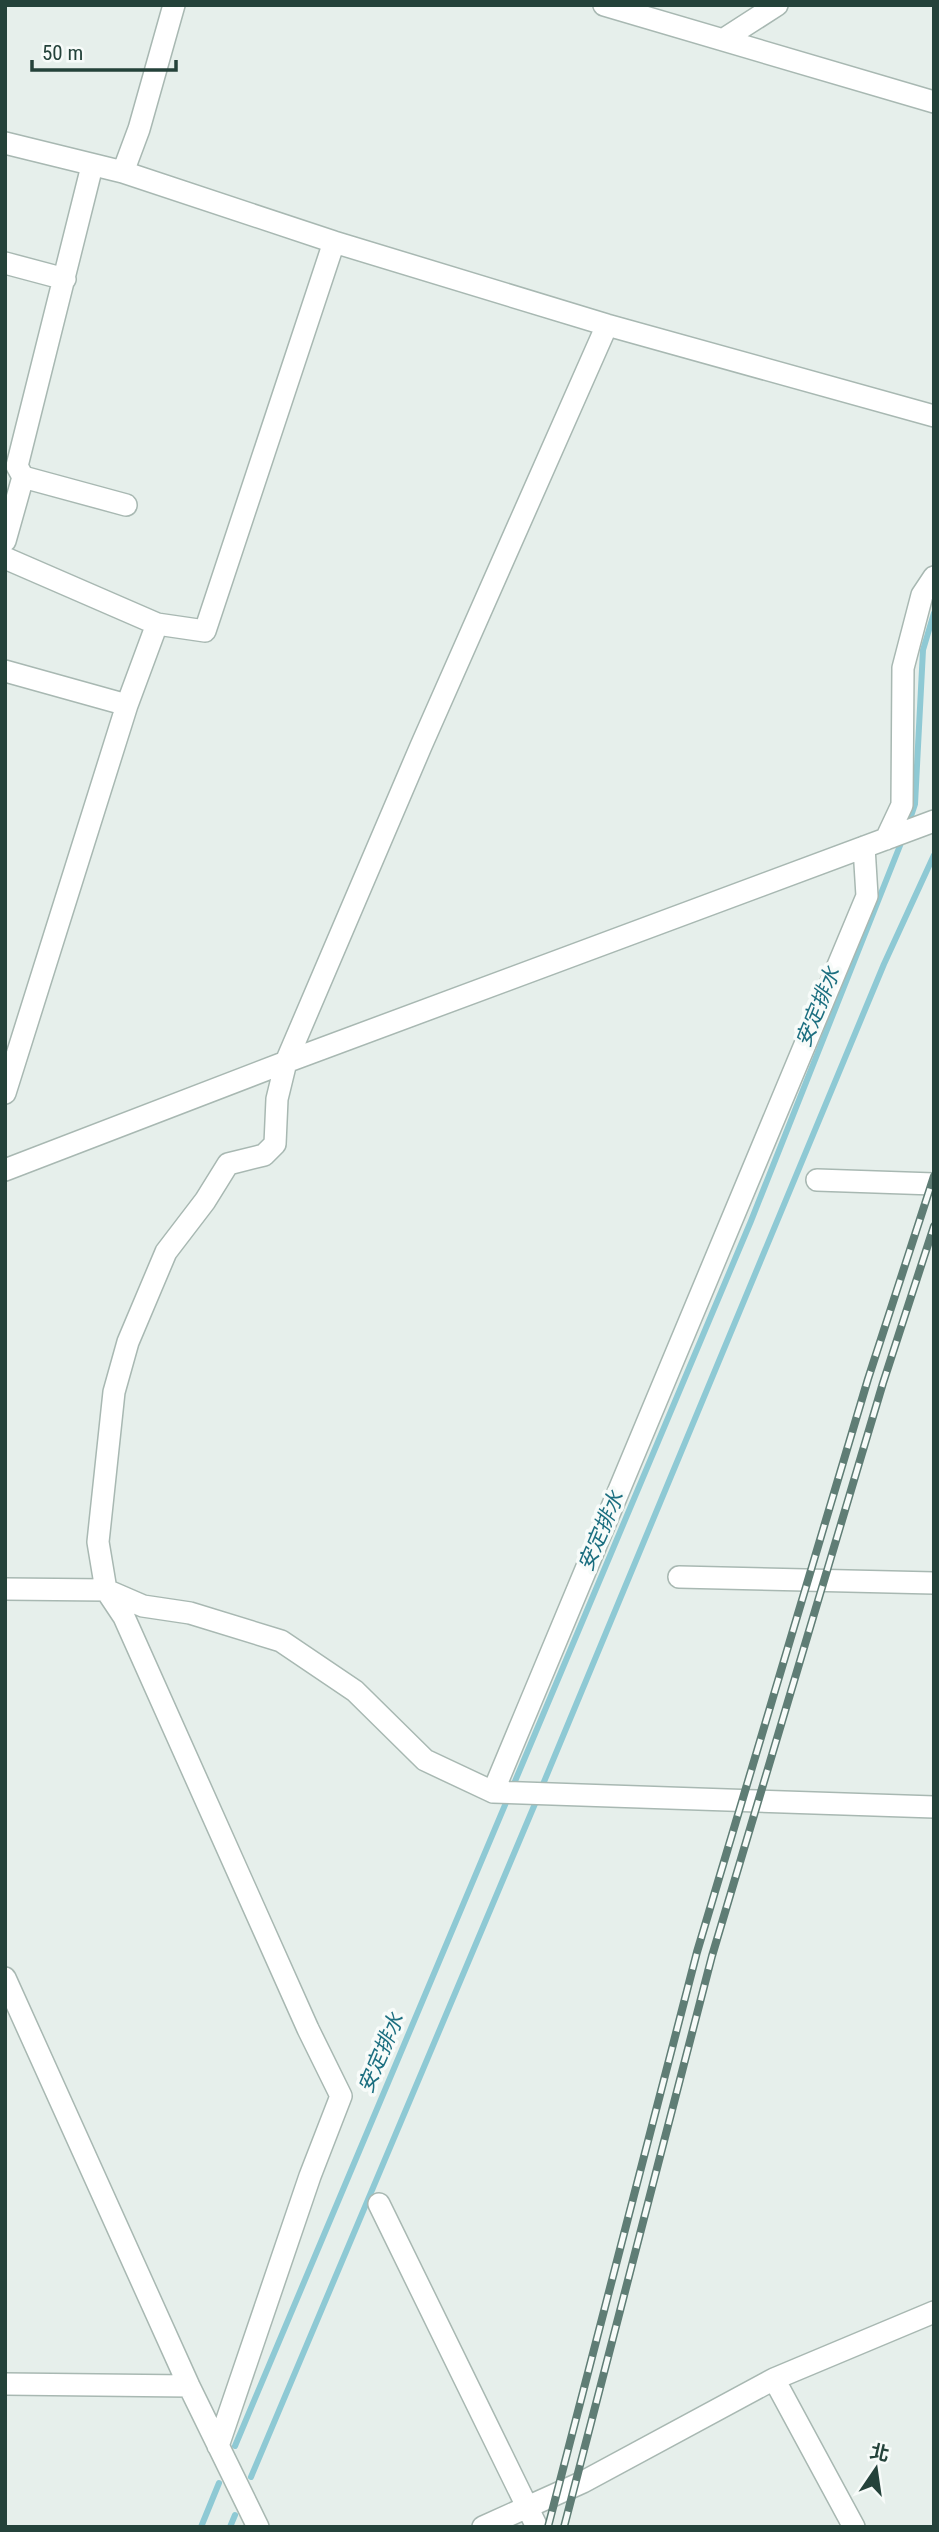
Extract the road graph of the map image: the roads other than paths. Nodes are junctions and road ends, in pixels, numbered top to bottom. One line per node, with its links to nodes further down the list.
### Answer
1 (174, 5): 8 (street)
2 (604, 5): 4 (street)
3 (777, 5): 4 (street)
4 (724, 39): 5 (street)
5 (934, 102)
6 (5, 143): 7 (street)
7 (92, 166): 8 (street); 11 (street)
8 (122, 173): 9 (street)
9 (334, 242): 12 (street); 19 (street)
10 (5, 263): 11 (street)
11 (65, 279): 14 (street)
12 (607, 325): 13 (street); 25 (street)
13 (934, 416)
14 (15, 468): 15 (street); 16 (street)
15 (126, 505)
16 (5, 541)
17 (5, 558): 19 (street)
18 (934, 577): 23 (street)
19 (157, 624): 21 (street)
20 (5, 671): 21 (street)
21 (127, 705): 26 (street)
22 (926, 824): 23 (street)
23 (891, 837): 24 (street)
24 (864, 847): 25 (street); 34 (street)
25 (286, 1062): 27 (street); 33 (street)
26 (5, 1093)
27 (5, 1170)
28 (817, 1180): 29 (street)
29 (934, 1184)
30 (679, 1577): 31 (street)
31 (934, 1583)
32 (5, 1589): 33 (street)
33 (106, 1590): 34 (street); 42 (street)
34 (519, 1792): 35 (street)
35 (934, 1807)
36 (5, 1978): 41 (street)
37 (379, 2204): 43 (street)
38 (934, 2312): 39 (street)
39 (774, 2379): 43 (street); 47 (street)
40 (5, 2384): 41 (street)
41 (189, 2386): 42 (street)
42 (218, 2446): 44 (street)
43 (527, 2505): 45 (street); 46 (street)
44 (258, 2527)
45 (483, 2527)
46 (537, 2527)
47 (854, 2527)

